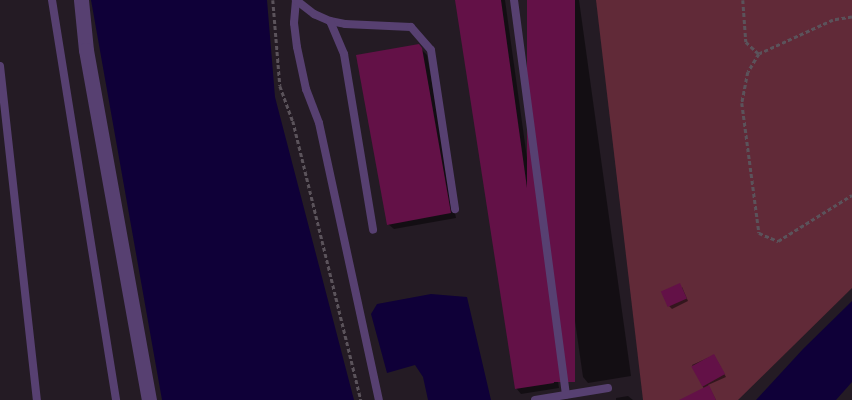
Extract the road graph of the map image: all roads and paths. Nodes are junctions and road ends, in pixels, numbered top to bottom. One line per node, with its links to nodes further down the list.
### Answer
1 (52, 0): 17 (lane)
2 (81, 0): 18 (street)
3 (273, 0): 19 (path)
4 (296, 0): 8 (lane); 20 (lane)
5 (514, 0): 15 (lane)
6 (743, 0): 9 (path)
7 (852, 17): 9 (path)
8 (330, 21): 12 (lane); 13 (lane)
9 (759, 54): 11 (path)
10 (0, 66): 16 (lane)
11 (852, 195)
12 (455, 209)
13 (373, 230)
14 (608, 388): 15 (lane)
15 (566, 395): 21 (lane)
16 (37, 400)
17 (116, 400)
18 (149, 400)
19 (361, 400)
20 (379, 400)
21 (534, 400)

